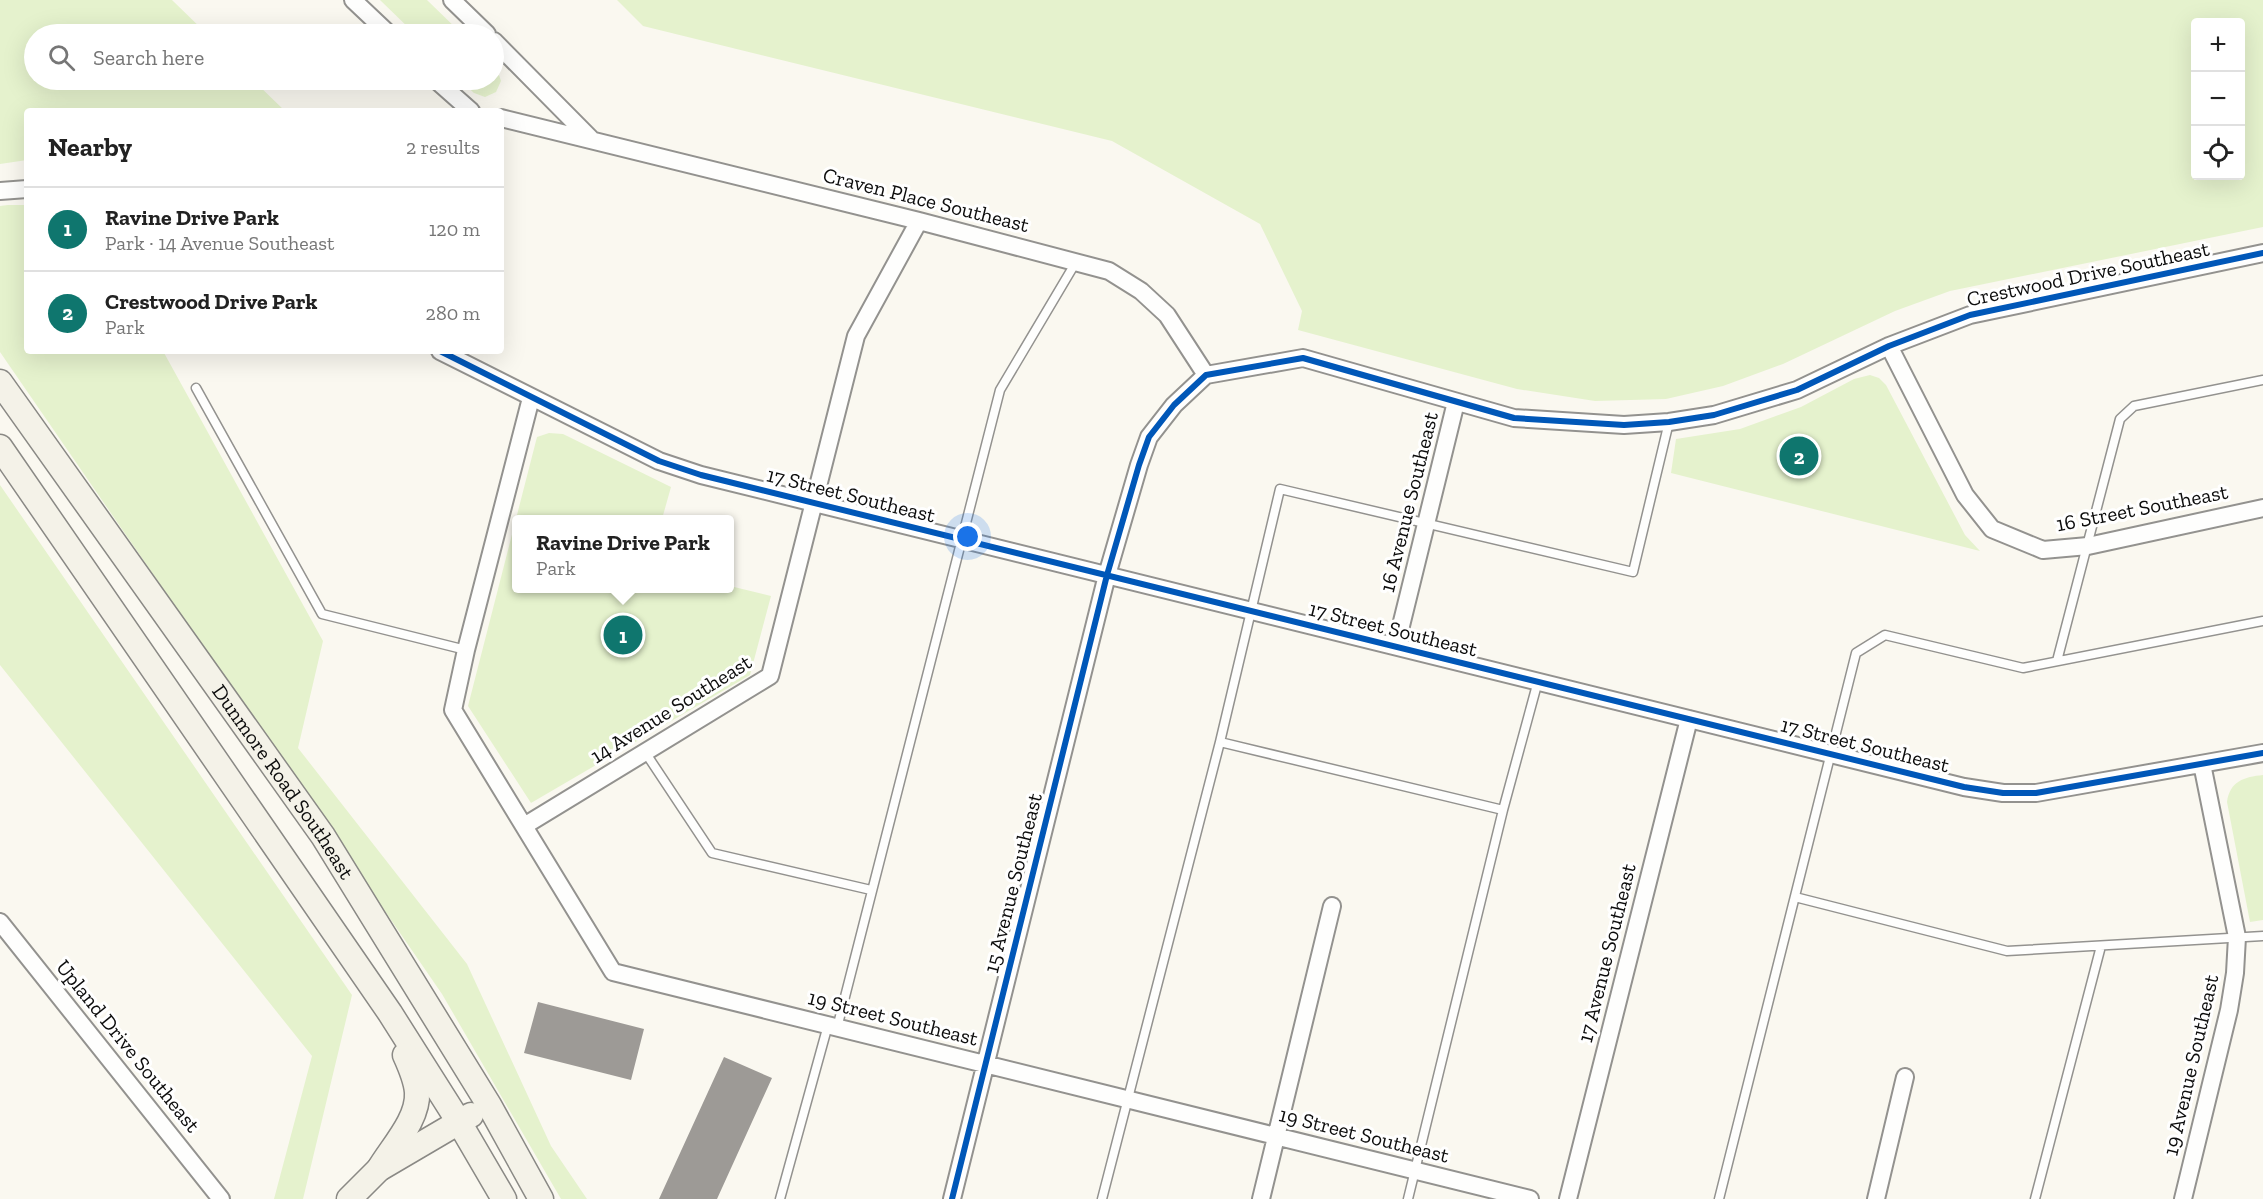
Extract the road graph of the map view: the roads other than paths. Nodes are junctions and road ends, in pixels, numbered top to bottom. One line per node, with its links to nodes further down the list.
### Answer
1 (353, 0): 3 (street)
2 (452, 0): 4 (street)
3 (378, 24)
4 (477, 24)
5 (504, 51): 9 (street)
6 (447, 90): 7 (street)
7 (468, 108)
8 (504, 119): 9 (street, Craven Place Southeast)
9 (592, 140): 12 (street, Craven Place Southeast)
10 (24, 189): 11 (street)
11 (0, 191)
12 (919, 222): 14 (street, Craven Place Southeast); 25 (street, 14 Avenue Southeast)
13 (2263, 253): 15 (street, Crestwood Drive Southeast)
14 (1076, 261): 17 (street, Craven Place Southeast); 28 (lane)
15 (1889, 346): 23 (street, Crestwood Drive Southeast); 29 (street, 16 Street Southeast)
16 (446, 354): 21 (street, 17 Street Southeast)
17 (1206, 375): 22 (street, Crestwood Drive Southeast); 30 (street)
18 (2263, 380): 29 (lane)
19 (0, 382): 57 (main road, Dunmore Road Southeast)
20 (196, 388): 34 (lane)
21 (531, 398): 25 (street, 17 Street Southeast); 34 (street)
22 (1456, 402): 23 (street, Crestwood Drive Southeast); 27 (street, 16 Avenue Southeast)
23 (1669, 422): 27 (lane)
24 (0, 447): 52 (main road, Dunmore Road Southeast)
25 (813, 503): 28 (street, 17 Street Southeast); 39 (street, 14 Avenue Southeast)
26 (2263, 508): 29 (street, 16 Street Southeast)
27 (1426, 524): 31 (lane); 33 (street, 16 Avenue Southeast)
28 (961, 539): 30 (street, 17 Street Southeast); 45 (lane)
29 (2088, 546): 35 (lane)
30 (1107, 575): 31 (street, 17 Street Southeast); 54 (street, 15 Avenue Southeast)
31 (1251, 611): 33 (street, 17 Street Southeast); 38 (lane)
32 (2263, 621): 35 (lane)
33 (1396, 646): 36 (street, 17 Street Southeast)
34 (466, 650): 44 (street, 19 Street Southeast)
35 (2057, 661): 41 (lane)
36 (1538, 681): 37 (street, 17 Street Southeast); 43 (lane)
37 (1689, 719): 41 (street, 17 Street Southeast); 72 (street, 17 Avenue Southeast)
38 (1220, 742): 43 (lane); 56 (lane)
39 (645, 752): 44 (street, 14 Avenue Southeast); 45 (lane)
40 (2263, 753): 42 (street, 17 Street Southeast)
41 (1831, 754): 42 (street, 17 Street Southeast); 46 (lane)
42 (2202, 764): 50 (street, 19 Avenue Southeast)
43 (1503, 810): 61 (lane)
44 (524, 826): 53 (street, 19 Street Southeast)
45 (871, 890): 53 (lane)
46 (1795, 897): 51 (lane); 73 (lane)
47 (1332, 906): 59 (street)
48 (0, 922): 62 (street, Upland Drive Southeast)
49 (2263, 936): 50 (lane)
50 (2237, 937): 51 (lane); 76 (street, 19 Avenue Southeast)
51 (2101, 946): 75 (lane)
52 (390, 1013): 58 (main road, Dunmore Road Southeast); 60 (main road)
53 (832, 1026): 54 (street, 19 Street Southeast); 66 (lane)
54 (985, 1064): 56 (street, 19 Street Southeast); 67 (street, 15 Avenue Southeast)
55 (1905, 1077): 74 (street)
56 (1127, 1099): 59 (street, 19 Street Southeast); 68 (lane)
57 (489, 1106): 58 (main road); 65 (main road, Dunmore Road Southeast)
58 (459, 1122): 60 (main road); 64 (main road, Dunmore Road Southeast)
59 (1277, 1136): 61 (street, 19 Street Southeast); 69 (street)
60 (379, 1169): 63 (main road)
61 (1415, 1170): 70 (lane); 71 (street, 19 Street Southeast)
62 (221, 1199)
63 (349, 1199)
64 (504, 1199)
65 (541, 1199)
66 (780, 1199)
67 (952, 1199)
68 (1102, 1199)
69 (1261, 1199)
70 (1408, 1199)
71 (1530, 1199)
72 (1568, 1199)
73 (1719, 1199)
74 (1876, 1199)
75 (2036, 1199)
76 (2183, 1199)

